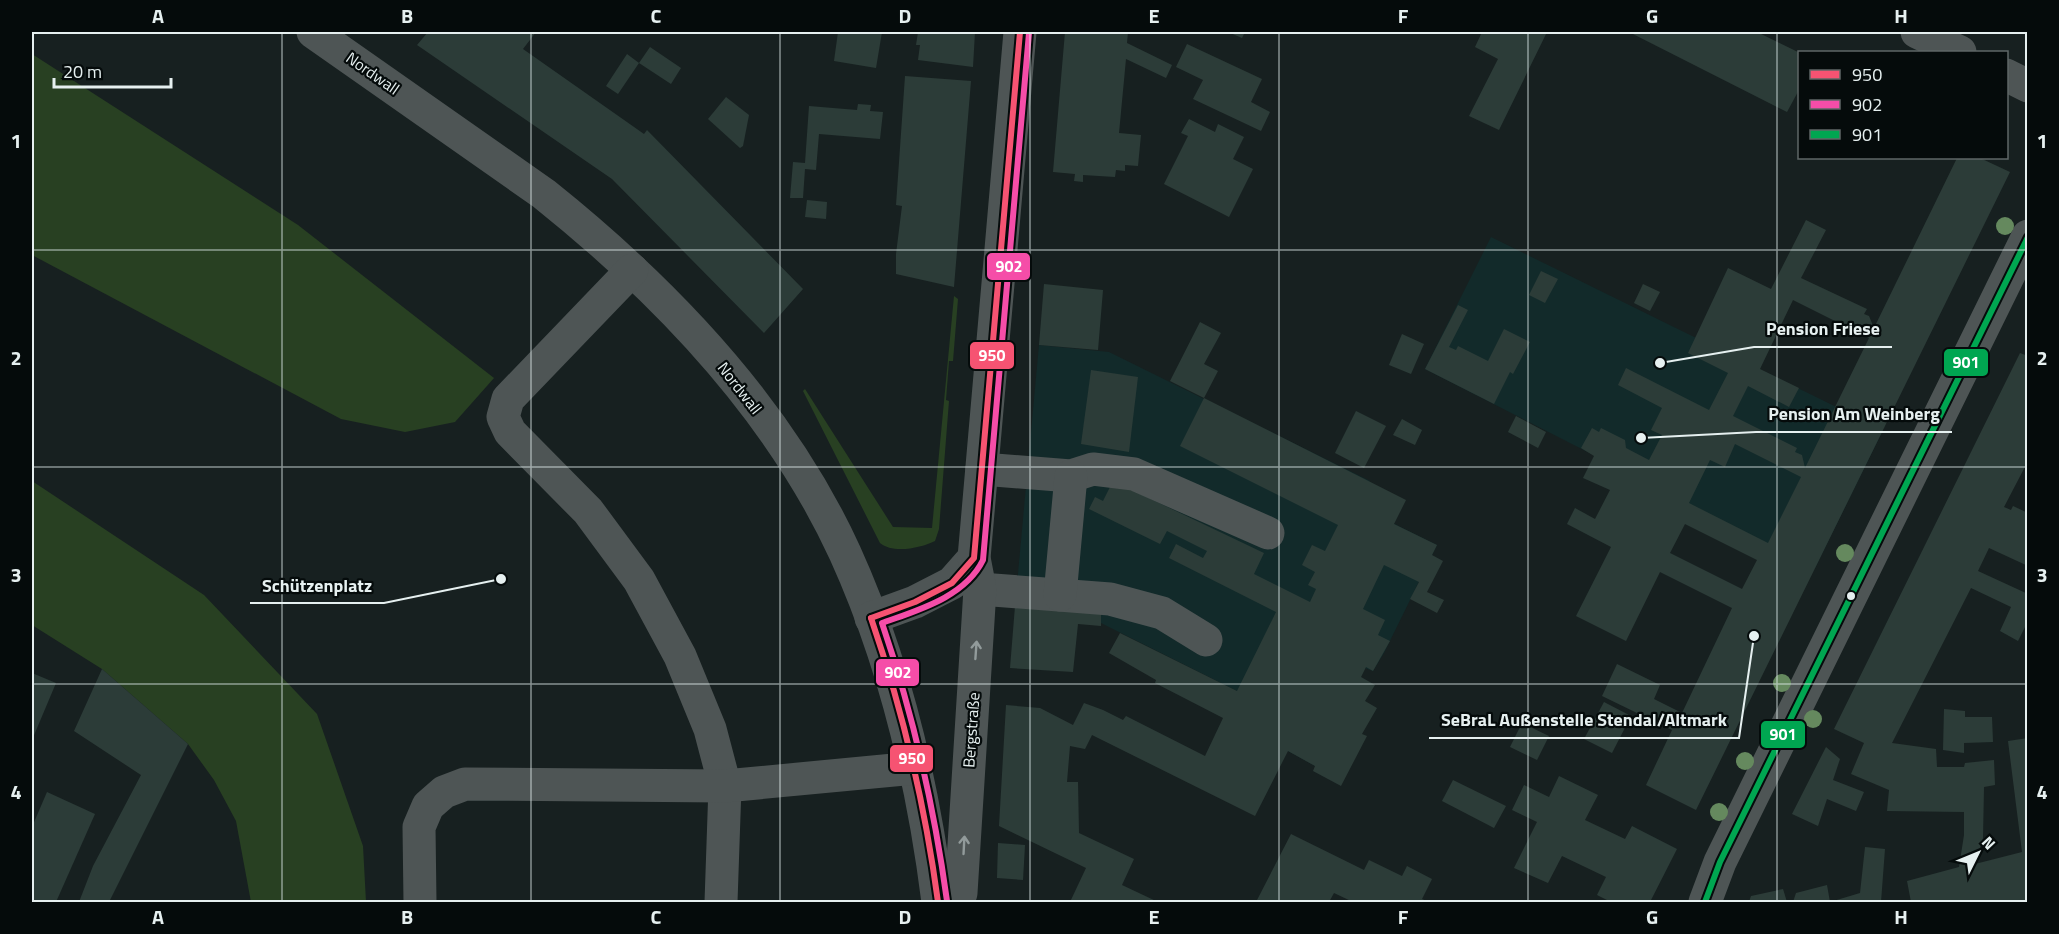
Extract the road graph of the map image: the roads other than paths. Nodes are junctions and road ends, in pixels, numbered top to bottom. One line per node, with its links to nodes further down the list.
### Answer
1 (313, 32): 8 (street, Nordwall)
2 (1020, 32): 9 (street, Bergstraße)
3 (1917, 32): 4 (street)
4 (1958, 51)
5 (2008, 76): 6 (street)
6 (2028, 86)
7 (2028, 236): 22 (street)
8 (632, 270): 14 (street, Nordwall); 17 (street)
9 (982, 469): 10 (street); 12 (street, Bergstraße)
10 (1071, 476): 11 (street); 13 (street)
11 (1268, 533)
12 (977, 573): 13 (street); 14 (street); 21 (street, Bergstraße, one-way to 12)
13 (1060, 595): 15 (street)
14 (872, 618): 16 (street, Nordwall)
15 (1206, 640)
16 (915, 768): 17 (street); 20 (street, Nordwall)
17 (725, 786): 18 (street); 19 (street)
18 (420, 903)
19 (721, 903)
20 (938, 903)
21 (958, 903)
22 (1705, 903)

